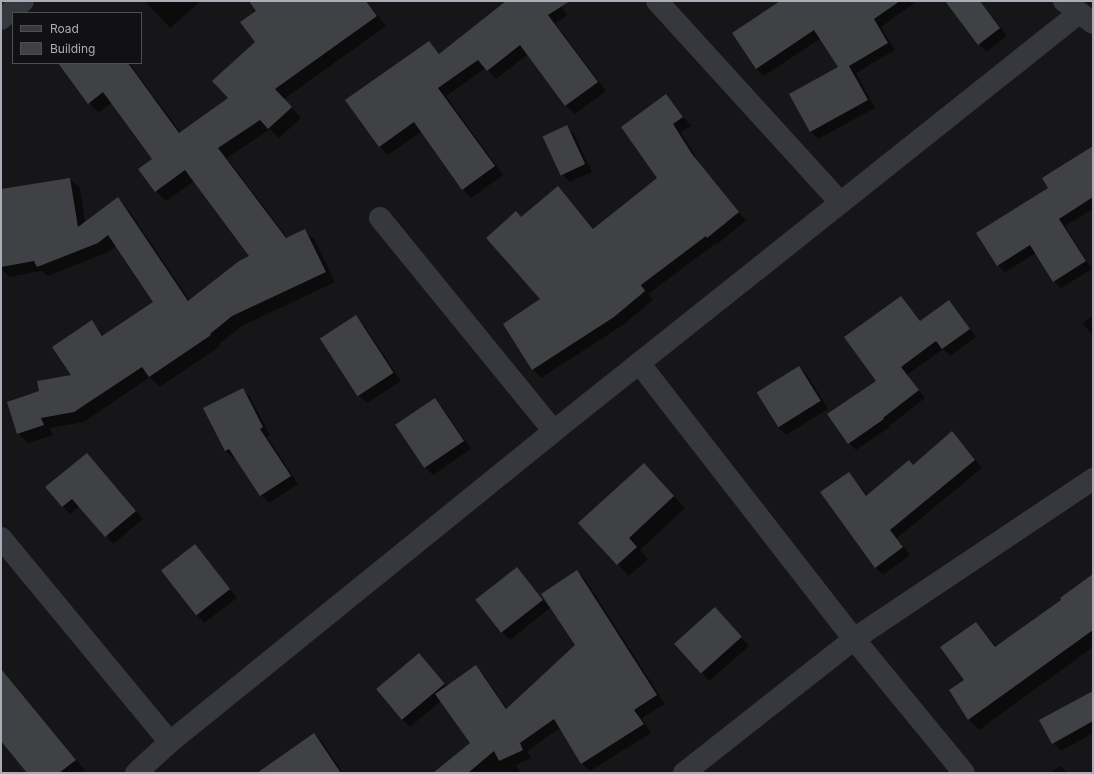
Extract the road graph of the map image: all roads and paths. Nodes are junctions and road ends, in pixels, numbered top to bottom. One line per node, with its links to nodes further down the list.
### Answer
1 (23, 1): 4 (street)
2 (657, 1): 5 (street)
3 (1079, 12): 5 (street)
4 (1, 19)
5 (841, 203): 7 (street)
6 (380, 218): 8 (street)
7 (639, 363): 8 (street); 11 (street)
8 (554, 431): 12 (street)
9 (1093, 479): 11 (street)
10 (1, 538): 12 (street)
11 (854, 638): 14 (street); 15 (street)
12 (170, 742): 13 (street)
13 (136, 773)
14 (684, 773)
15 (964, 773)

